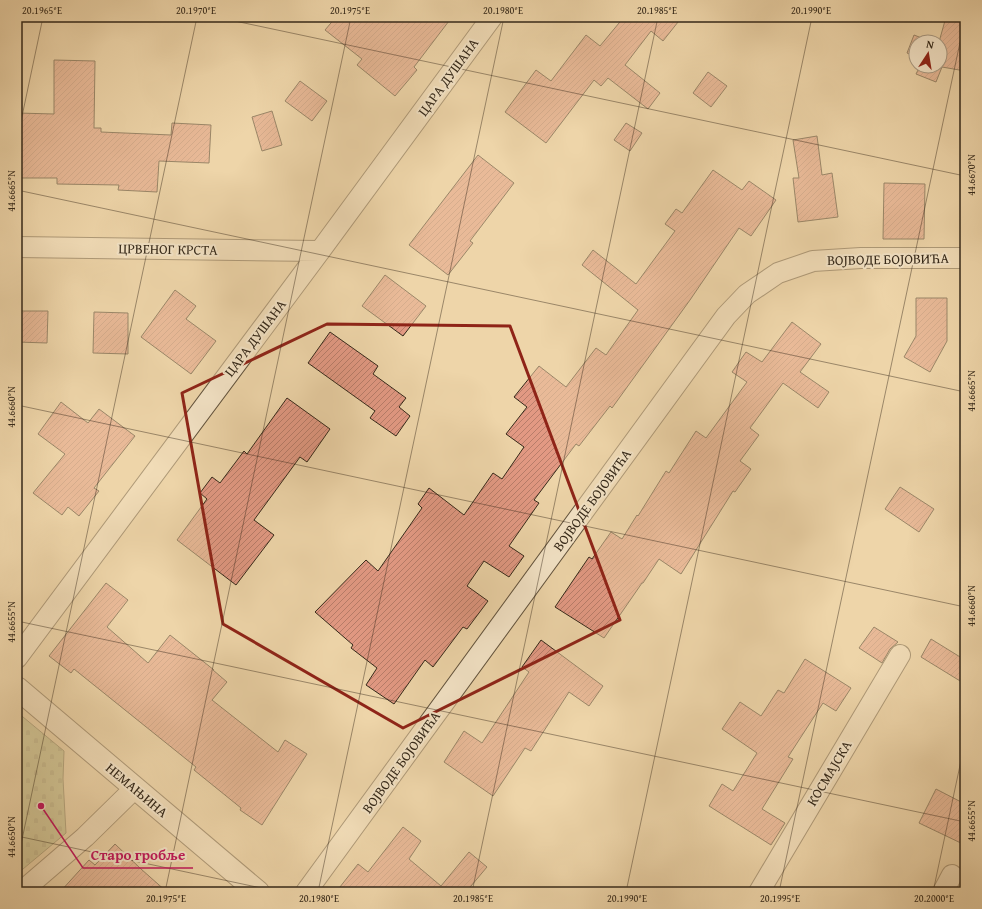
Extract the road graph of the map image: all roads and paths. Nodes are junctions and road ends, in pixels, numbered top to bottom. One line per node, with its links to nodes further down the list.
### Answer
1 (492, 17): 3 (street, ЦАРА ДУШАНА)
2 (17, 247): 3 (street, ЦРВЕНОГ КРСТА)
3 (320, 251): 6 (street, ЦАРА ДУШАНА)
4 (965, 258): 11 (street, ВОЈВОДЕ БОЈОВИЋА)
5 (900, 655): 12 (street, КОСМАЈСКА)
6 (17, 658)
7 (17, 688): 8 (street, НЕМАЊИНА)
8 (135, 788): 9 (street); 10 (street, НЕМАЊИНА)
9 (21, 892)
10 (258, 892)
11 (306, 892)
12 (759, 892)

